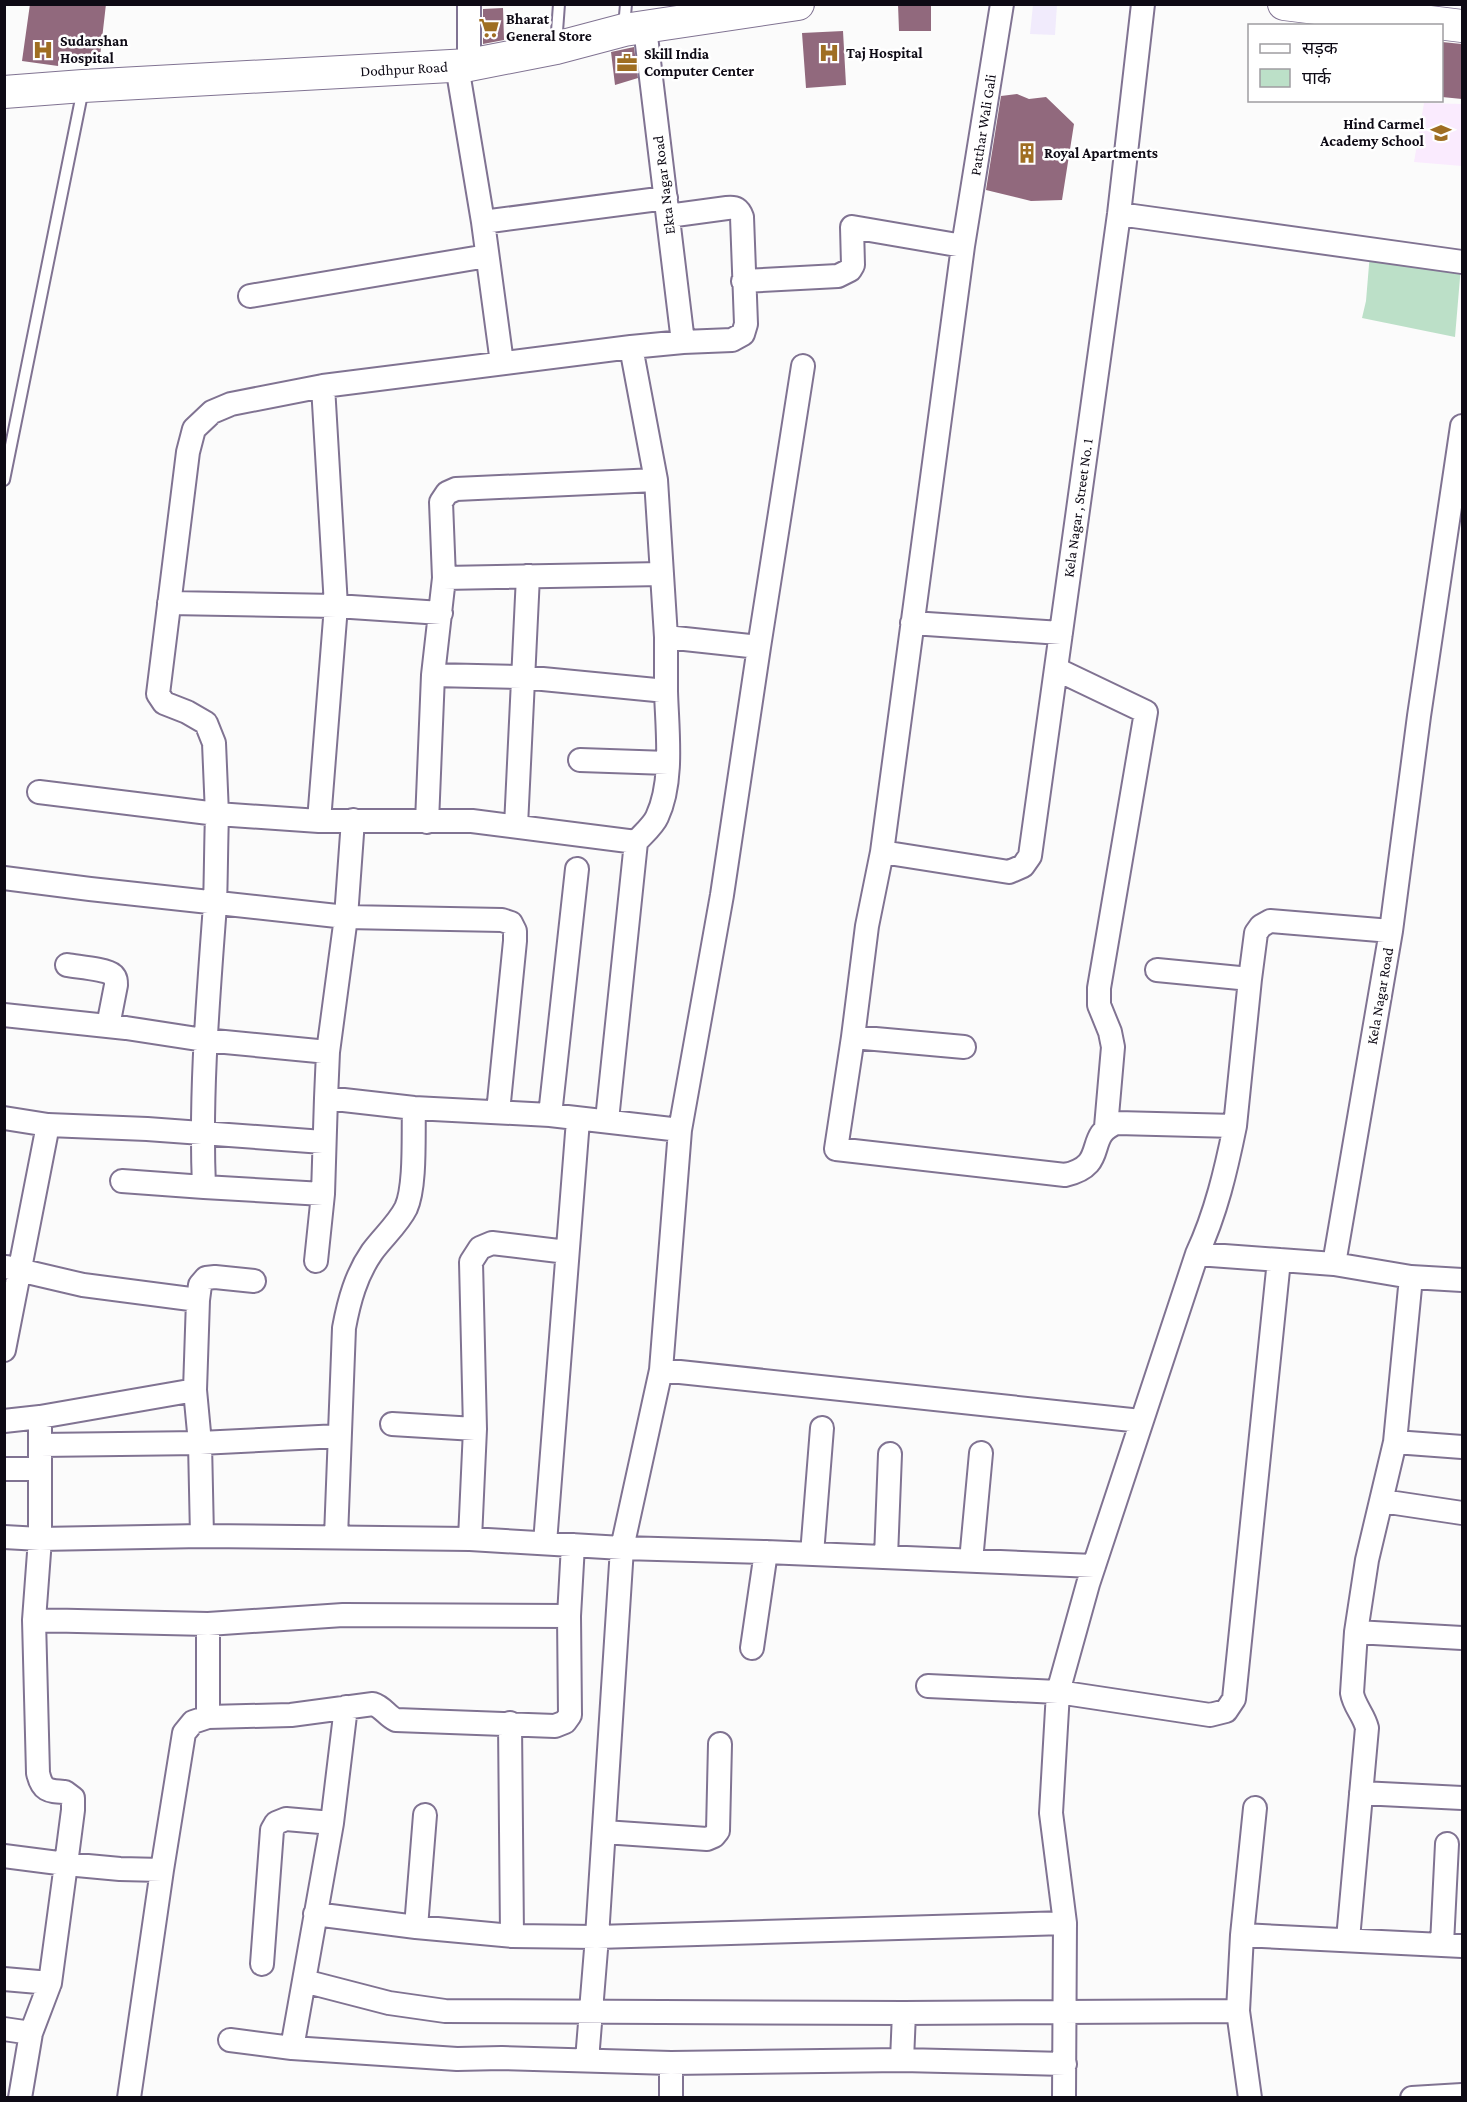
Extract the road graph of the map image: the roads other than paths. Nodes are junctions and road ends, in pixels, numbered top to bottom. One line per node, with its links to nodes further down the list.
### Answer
1 (469, 4): 10 (street)
2 (559, 4): 9 (lane)
3 (1002, 4): 16 (street, Patthar Wali Gali)
4 (1143, 4): 14 (street, Kela Nagar , Street No. 1)
5 (1284, 4): 8 (street)
6 (793, 5): 7 (street, Dodhpur Road)
7 (632, 21): 9 (street, Dodhpur Road); 13 (street, Ekta Nagar Road)
8 (1462, 26)
9 (556, 48): 10 (street, Dodhpur Road)
10 (463, 66): 11 (street, Dodhpur Road); 15 (street)
11 (83, 86): 12 (street, Dodhpur Road); 27 (lane)
12 (4, 93)
13 (667, 207): 15 (street); 19 (street); 21 (street, Ekta Nagar Road)
14 (1119, 214): 18 (street); 36 (street, Kela Nagar , Street No. 1)
15 (483, 222): 17 (street)
16 (963, 246): 19 (street); 35 (street, Patthar Wali Gali)
17 (487, 256): 20 (street); 23 (street)
18 (1462, 262)
19 (743, 281): 21 (street)
20 (250, 296)
21 (683, 342): 22 (street)
22 (631, 347): 23 (street); 28 (street)
23 (501, 363): 25 (street)
24 (803, 366): 38 (street)
25 (322, 386): 32 (street); 33 (street)
26 (1462, 426): 57 (street, Kela Nagar Road)
27 (4, 480)
28 (656, 480): 29 (street); 31 (street)
29 (662, 574): 30 (street); 37 (street)
30 (528, 576): 31 (street); 41 (street)
31 (444, 578): 34 (street)
32 (169, 603): 33 (street); 46 (street)
33 (336, 606): 34 (street); 48 (street)
34 (441, 613): 40 (street)
35 (912, 623): 36 (street); 52 (street, Patthar Wali Gali)
36 (1061, 633): 39 (street, Kela Nagar , Street No. 1)
37 (666, 637): 38 (street); 42 (street)
38 (759, 647): 77 (street)
39 (1056, 669): 52 (street, Kela Nagar , Street No. 1); 76 (street)
40 (433, 675): 41 (street); 49 (street)
41 (522, 677): 42 (street); 50 (street)
42 (666, 691): 44 (street)
43 (580, 760): 44 (street)
44 (668, 763): 51 (street)
45 (39, 792): 46 (street)
46 (217, 814): 48 (street); 55 (street)
47 (353, 820): 48 (street); 49 (street); 56 (street)
48 (319, 821)
49 (427, 822): 50 (street)
50 (516, 826): 51 (street)
51 (636, 842): 73 (street)
52 (882, 852): 63 (street, Patthar Wali Gali)
53 (577, 869): 70 (street)
54 (4, 878): 55 (street)
55 (215, 903): 56 (street); 64 (street)
56 (346, 917): 66 (street); 69 (street)
57 (1391, 932): 60 (street); 87 (street, Kela Nagar Road)
58 (67, 965): 62 (street)
59 (1156, 969): 60 (street)
60 (1250, 980): 75 (street)
61 (4, 1015): 62 (street)
62 (108, 1026): 64 (street)
63 (853, 1037): 65 (street); 76 (street, Patthar Wali Gali)
64 (204, 1040): 66 (street); 78 (street)
65 (964, 1047)
66 (328, 1052): 67 (street)
67 (326, 1098): 68 (street); 79 (street)
68 (414, 1108): 69 (street); 102 (street)
69 (498, 1112): 70 (street)
70 (550, 1115): 72 (street)
71 (4, 1118): 74 (street)
72 (578, 1120): 73 (street); 83 (street)
73 (607, 1120): 77 (street)
74 (48, 1125): 78 (street); 88 (street)
75 (1235, 1126): 76 (street); 84 (street)
76 (1106, 1127)
77 (680, 1130): 94 (street)
78 (201, 1133): 79 (street); 81 (street)
79 (324, 1142): 82 (street)
80 (122, 1181): 81 (street)
81 (204, 1187): 82 (street)
82 (323, 1194): 86 (street)
83 (567, 1252): 101 (street); 118 (street)
84 (1197, 1254): 85 (street); 98 (street)
85 (1279, 1260): 87 (street); 133 (street)
86 (316, 1261)
87 (1334, 1264): 89 (street)
88 (12, 1269): 92 (street); 93 (street)
89 (1411, 1277): 90 (street); 103 (street)
90 (1462, 1280)
91 (254, 1281): 92 (street)
92 (198, 1300): 95 (street)
93 (4, 1350)
94 (661, 1370): 98 (street); 120 (street)
95 (195, 1390): 96 (street); 104 (street)
96 (40, 1417): 97 (street); 105 (street)
97 (4, 1421)
98 (1141, 1421): 125 (street)
99 (392, 1424): 101 (street)
100 (822, 1428): 122 (street)
101 (475, 1429): 117 (street)
102 (339, 1436): 104 (street); 115 (street)
103 (1395, 1442): 106 (street); 111 (street)
104 (200, 1443): 105 (street); 113 (street)
105 (40, 1445): 110 (street)
106 (1462, 1447)
107 (981, 1453): 124 (street)
108 (890, 1454): 123 (street)
109 (4, 1469): 110 (street)
110 (40, 1469): 116 (street)
111 (1382, 1501): 112 (street); 129 (street)
112 (1462, 1513)
113 (202, 1536): 115 (street); 116 (street)
114 (4, 1537): 116 (street)
115 (336, 1537): 117 (street)
116 (40, 1539): 127 (street)
117 (470, 1539): 118 (street)
118 (545, 1543): 119 (street)
119 (573, 1545): 120 (street); 126 (street)
120 (622, 1548): 121 (street); 143 (street)
121 (766, 1552): 122 (street); 131 (street)
122 (812, 1554): 123 (street)
123 (886, 1557): 124 (street)
124 (971, 1561): 125 (street)
125 (1094, 1566): 133 (street)
126 (569, 1616): 128 (street); 136 (street)
127 (34, 1620): 128 (street); 146 (street)
128 (208, 1624): 135 (street)
129 (1356, 1632): 130 (street); 138 (street)
130 (1462, 1638)
131 (752, 1648)
132 (928, 1686): 133 (street)
133 (1058, 1692): 149 (street)
134 (346, 1707): 135 (street); 136 (street); 142 (street)
135 (208, 1717): 147 (street)
136 (510, 1723): 152 (street)
137 (720, 1744): 143 (street)
138 (1361, 1793): 139 (street); 154 (street)
139 (1462, 1798)
140 (1255, 1808): 151 (street)
141 (426, 1815): 150 (street)
142 (332, 1823): 148 (street); 156 (street)
143 (604, 1832): 153 (street)
144 (1446, 1844): 155 (street)
145 (4, 1856): 146 (street)
146 (66, 1864): 147 (street); 159 (street)
147 (162, 1870): 174 (street)
148 (315, 1914): 150 (street); 158 (street)
149 (1065, 1923): 153 (street); 162 (street)
150 (416, 1927): 152 (street)
151 (1242, 1935): 154 (street); 161 (street)
152 (512, 1936): 153 (street)
153 (597, 1937): 160 (street)
154 (1348, 1939): 155 (street)
155 (1452, 1945)
156 (262, 1964)
157 (4, 1979): 159 (street)
158 (304, 1981): 160 (street); 167 (street)
159 (50, 1983): 165 (street)
160 (590, 2011): 163 (street); 168 (street)
161 (1238, 2011): 162 (street); 177 (street)
162 (1065, 2012): 163 (street); 171 (street)
163 (904, 2013): 169 (street)
164 (4, 2029): 165 (street)
165 (31, 2033): 173 (street)
166 (230, 2040): 167 (street)
167 (292, 2048): 168 (street)
168 (587, 2060): 170 (street)
169 (902, 2060): 170 (street); 171 (street)
170 (671, 2063): 175 (street)
171 (1065, 2064): 176 (street)
172 (1462, 2096): 178 (street)
173 (20, 2097)
174 (129, 2097)
175 (671, 2097)
176 (1065, 2097)
177 (1250, 2097)
178 (1412, 2097)

